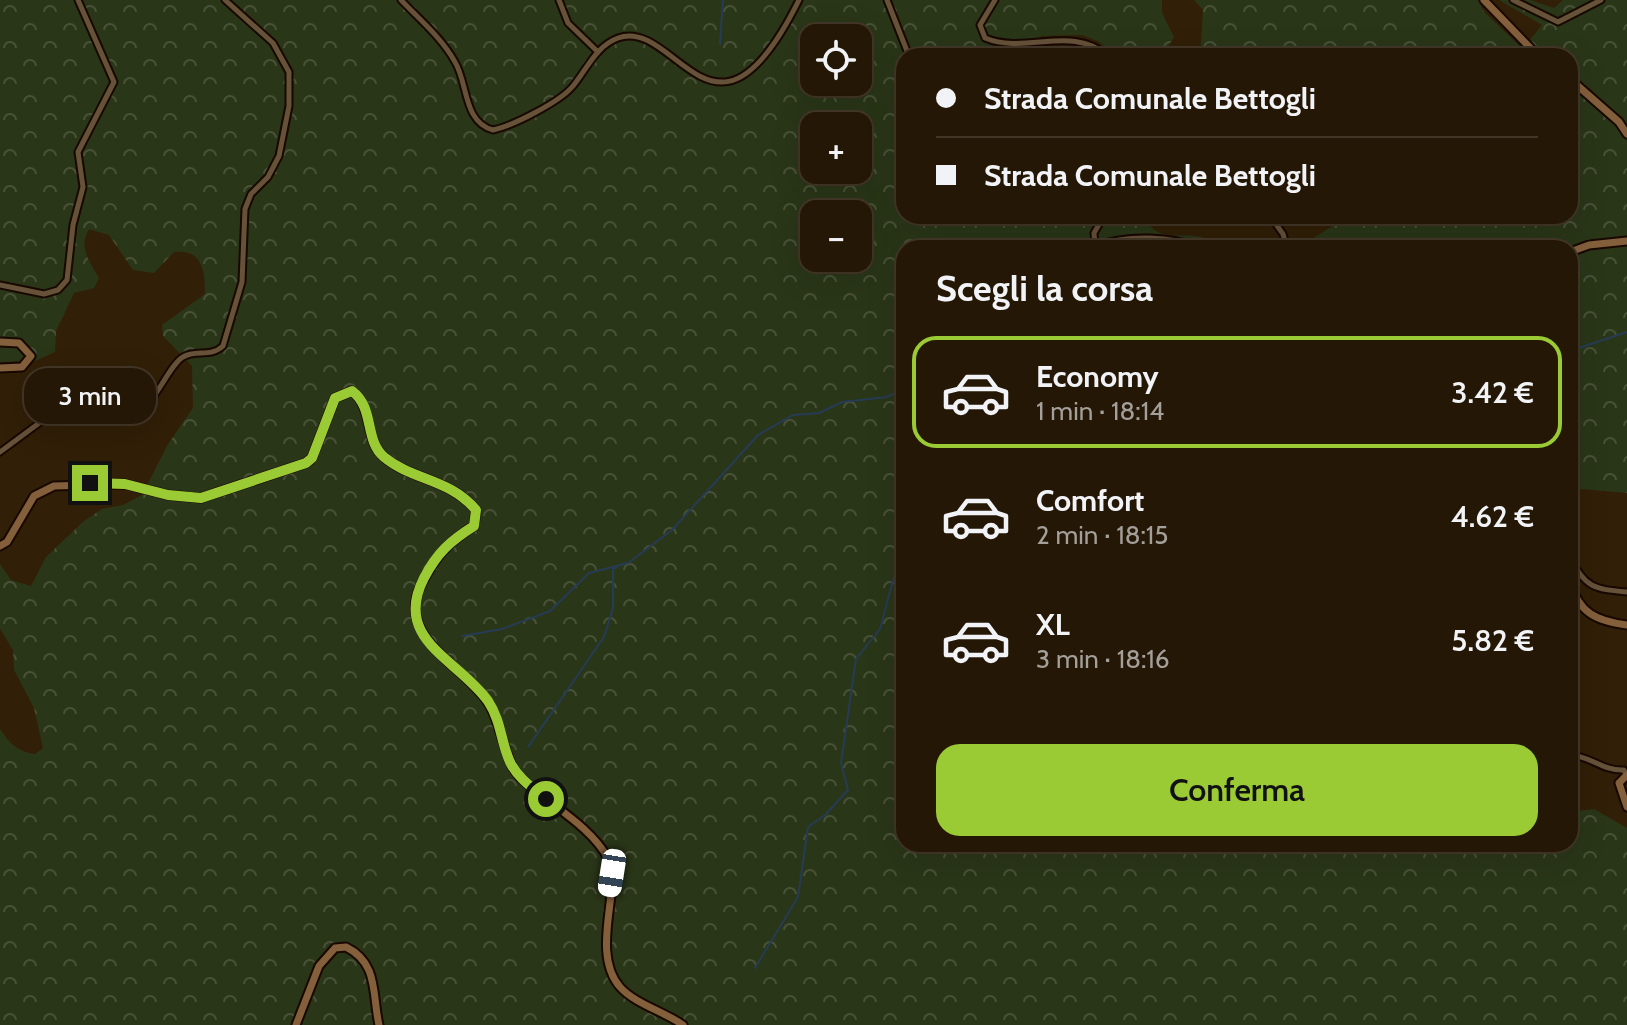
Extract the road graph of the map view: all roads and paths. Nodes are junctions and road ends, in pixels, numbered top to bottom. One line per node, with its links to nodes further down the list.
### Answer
1 (78, 0): 21 (street)
2 (225, 0): 24 (street)
3 (401, 0): 14 (street)
4 (559, 0): 14 (street)
5 (799, 0): 14 (street)
6 (887, 0): 11 (street)
7 (995, 0): 12 (street)
8 (1484, 0): 13 (street)
9 (1513, 0): 10 (street)
10 (1601, 0)
11 (906, 48)
12 (1096, 48)
13 (1530, 48)
14 (598, 52)
15 (1578, 86): 16 (street)
16 (1627, 134)
17 (1109, 240): 18 (street)
18 (1153, 240)
19 (1627, 241): 20 (street)
20 (1578, 249)
21 (0, 285)
22 (0, 342): 23 (street)
23 (0, 368)
24 (0, 452)
25 (0, 546): 35 (street)
26 (1578, 571): 27 (street)
27 (1627, 592)
28 (1578, 600): 29 (street)
29 (1627, 625)
30 (1578, 756): 31 (street)
31 (1626, 775): 32 (street)
32 (1627, 807)
33 (296, 1025): 34 (street)
34 (379, 1025)
35 (683, 1025)

